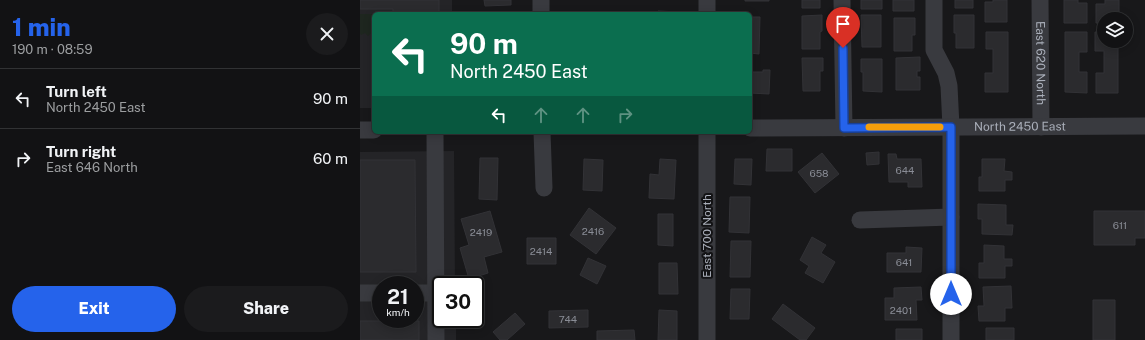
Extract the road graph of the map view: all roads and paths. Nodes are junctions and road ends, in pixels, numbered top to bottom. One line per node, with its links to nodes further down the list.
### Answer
1 (541, 0): 6 (street)
2 (707, 0): 7 (street)
3 (842, 0): 12 (street)
4 (934, 0): 9 (street)
5 (1040, 0): 10 (street, East 620 North)
6 (541, 12)
7 (707, 12)
8 (1145, 126): 10 (street, North 2450 East)
9 (951, 127): 10 (street, North 2450 East); 12 (street, North 2450 East); 19 (street)
10 (1041, 127)
11 (752, 128): 12 (street, North 2450 East)
12 (844, 128)
13 (360, 130): 14 (street)
14 (372, 130)
15 (435, 134): 21 (street)
16 (542, 134): 18 (street)
17 (707, 134): 26 (street, East 700 North)
18 (544, 188)
19 (951, 217): 20 (street); 27 (street)
20 (860, 220)
21 (436, 276)
22 (360, 293): 23 (street)
23 (372, 293)
24 (436, 328): 25 (street)
25 (436, 340)
26 (707, 340)
27 (951, 340)

